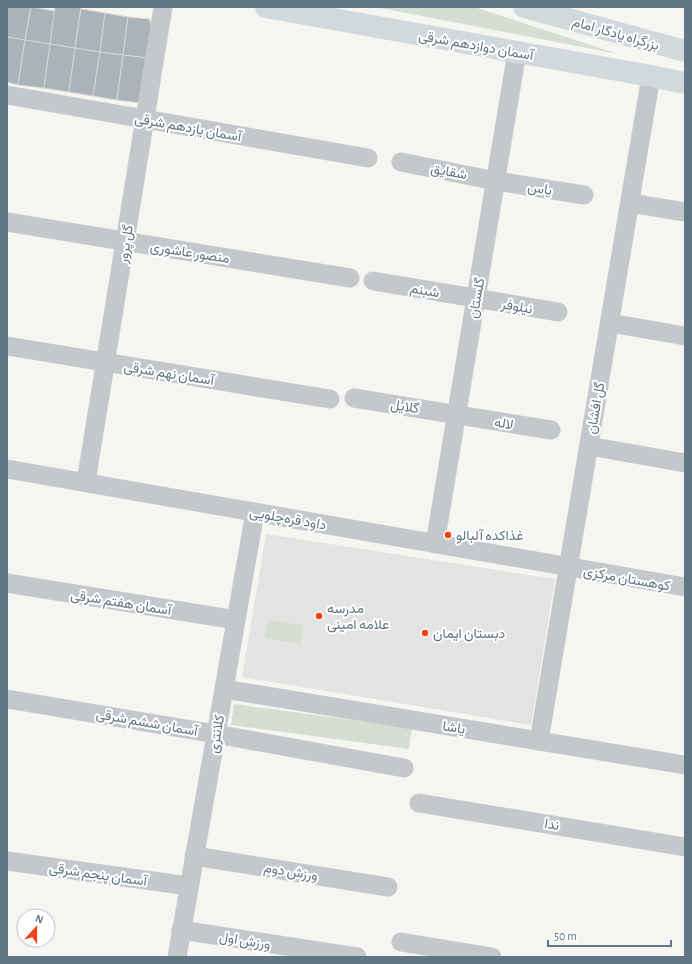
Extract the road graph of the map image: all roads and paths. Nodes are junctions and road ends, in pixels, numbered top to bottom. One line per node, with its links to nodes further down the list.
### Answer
1 (163, 7): 9 (street, گل پرور)
2 (266, 7): 4 (main road, آسمان دوازدهم شرقی)
3 (524, 7): 5 (main road, بزرگراه یادگار امام)
4 (517, 52): 6 (main road, آسمان دوازدهم شرقی); 12 (street, گلستان)
5 (685, 52)
6 (651, 76): 7 (main road, آسمان دوازدهم شرقی); 14 (street, گل افشان)
7 (685, 83)
8 (7, 95): 9 (street, آسمان یازدهم شرقی)
9 (145, 120): 10 (street, آسمان یازدهم شرقی); 17 (street, گل پرور)
10 (368, 158)
11 (401, 162): 12 (street, شقایق)
12 (496, 181): 13 (street, یاس); 20 (street, گلستان)
13 (584, 195)
14 (630, 203): 15 (street); 22 (street, گل افشان)
15 (685, 212)
16 (7, 222): 17 (street, منصور عاشوری)
17 (125, 241): 18 (street, منصور عاشوری); 25 (street, گل پرور)
18 (350, 278)
19 (373, 281): 20 (street, شبنم)
20 (476, 299): 21 (street, نیلوفر); 28 (street, گلستان)
21 (558, 312)
22 (610, 323): 23 (street); 30 (street, گل افشان)
23 (685, 336)
24 (7, 346): 25 (street, آسمان نهم شرقی)
25 (105, 363): 27 (street, آسمان نهم شرقی); 33 (street, گل پرور)
26 (354, 398): 28 (street, گلایل)
27 (330, 399)
28 (457, 415): 29 (street, لاله); 35 (street, گلستان)
29 (551, 430)
30 (589, 446): 31 (street); 36 (street, گل افشان)
31 (685, 463)
32 (7, 469): 33 (street, داود قره‌چلویی)
33 (86, 482): 34 (street, داود قره‌چلویی)
34 (255, 512): 35 (street, داود قره‌چلویی); 39 (street, کلانتری)
35 (435, 544): 36 (street, داود قره‌چلویی)
36 (568, 568): 38 (street, کوهستان مرکزی); 43 (street, گل افشان)
37 (7, 583): 39 (street, آسمان هفتم شرقی)
38 (685, 587)
39 (236, 620): 40 (street, کلانتری)
40 (224, 689): 42 (street, کلانتری); 43 (street, یاشا)
41 (7, 699): 42 (street, آسمان ششم شرقی)
42 (216, 734): 45 (street, آسمان ششم شرقی); 48 (street, کلانتری)
43 (539, 741): 44 (street, یاشا)
44 (685, 765)
45 (404, 768)
46 (419, 803): 47 (street, ندا)
47 (685, 846)
48 (194, 856): 50 (street, کلانتری); 51 (street, ورزش دوم)
49 (7, 861): 50 (street, آسمان پنجم شرقی)
50 (189, 886): 52 (street, کلانتری)
51 (388, 887)
52 (181, 930): 54 (street, کلانتری); 55 (street, ورزش اول)
53 (401, 942): 56 (street)
54 (177, 957)
55 (357, 957)
56 (492, 957)

